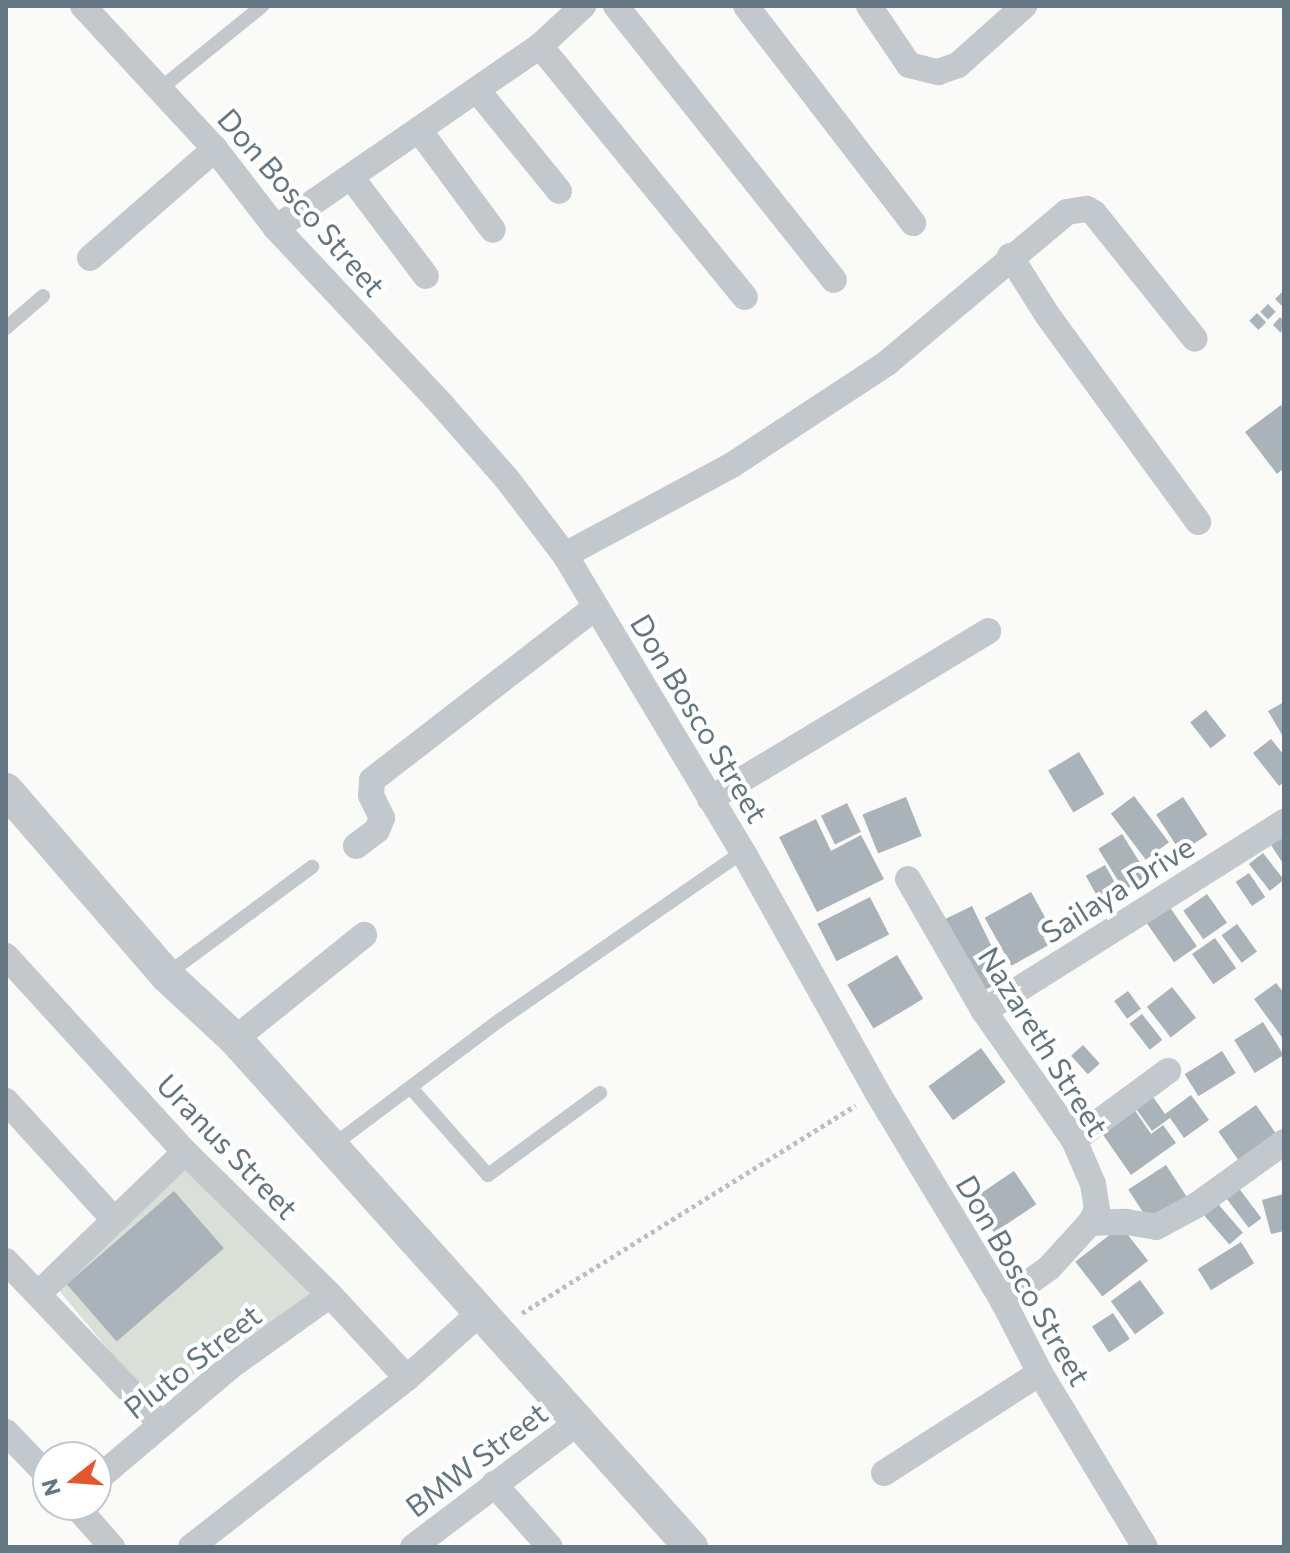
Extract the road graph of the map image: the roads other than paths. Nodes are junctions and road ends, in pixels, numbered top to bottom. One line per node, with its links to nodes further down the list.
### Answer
1 (83, 6): 9 (street, Don Bosco Street)
2 (262, 6): 9 (lane)
3 (583, 6): 8 (street)
4 (616, 6): 21 (street)
5 (746, 6): 15 (street)
6 (869, 6): 7 (street)
7 (1024, 6)
8 (540, 46): 10 (street); 23 (street)
9 (160, 89): 12 (street, Don Bosco Street)
10 (477, 90): 11 (street); 14 (street)
11 (419, 130): 13 (street); 17 (street)
12 (215, 149): 16 (street, Don Bosco Street); 19 (street)
13 (351, 177): 16 (street); 20 (street)
14 (559, 191)
15 (913, 223)
16 (276, 228): 27 (street, Don Bosco Street)
17 (493, 230)
18 (1010, 256): 25 (street); 26 (street); 27 (street)
19 (90, 258)
20 (426, 276)
21 (834, 280)
22 (43, 296): 24 (lane)
23 (745, 297)
24 (6, 328)
25 (1195, 339)
26 (1198, 522)
27 (565, 555): 28 (street, Don Bosco Street)
28 (596, 607): 31 (street, Don Bosco Street); 33 (street)
29 (988, 631): 31 (street)
30 (6, 790): 39 (street)
31 (710, 799): 34 (street, Don Bosco Street)
32 (1284, 822): 40 (street, Sailaya Drive)
33 (356, 846)
34 (743, 852): 43 (lane); 55 (street, Don Bosco Street)
35 (312, 867): 39 (lane)
36 (908, 879): 40 (street, Nazareth Street)
37 (364, 935): 41 (street)
38 (6, 956): 49 (street, Uranus Street)
39 (166, 975): 41 (street)
40 (984, 1011): 46 (street, Nazareth Street)
41 (235, 1039): 48 (street)
42 (1168, 1071): 46 (street)
43 (411, 1088): 44 (lane); 48 (lane)
44 (600, 1093)
45 (6, 1101): 50 (street)
46 (1074, 1140): 51 (street, Nazareth Street)
47 (1284, 1142): 51 (street)
48 (332, 1146): 56 (street)
49 (185, 1152): 50 (street); 54 (street, Uranus Street)
50 (113, 1218): 53 (street)
51 (1090, 1223): 55 (street)
52 (6, 1261): 53 (street)
53 (38, 1294): 60 (street)
54 (330, 1295): 58 (street, Uranus Street); 60 (street, Pluto Street)
55 (1003, 1301): 57 (street, Don Bosco Street)
56 (489, 1321): 58 (street); 59 (street)
57 (1040, 1373): 64 (street); 72 (street, Don Bosco Street)
58 (407, 1378): 68 (street)
59 (578, 1422): 65 (street, BMW Street); 71 (street)
60 (161, 1424): 63 (street, Pluto Street)
61 (6, 1432): 62 (street)
62 (32, 1459)
63 (112, 1466)
64 (884, 1473)
65 (494, 1484): 69 (street, BMW Street); 70 (street)
66 (89, 1521): 67 (street)
67 (112, 1547)
68 (191, 1547)
69 (413, 1547)
70 (550, 1547)
71 (691, 1547)
72 (1145, 1547)

